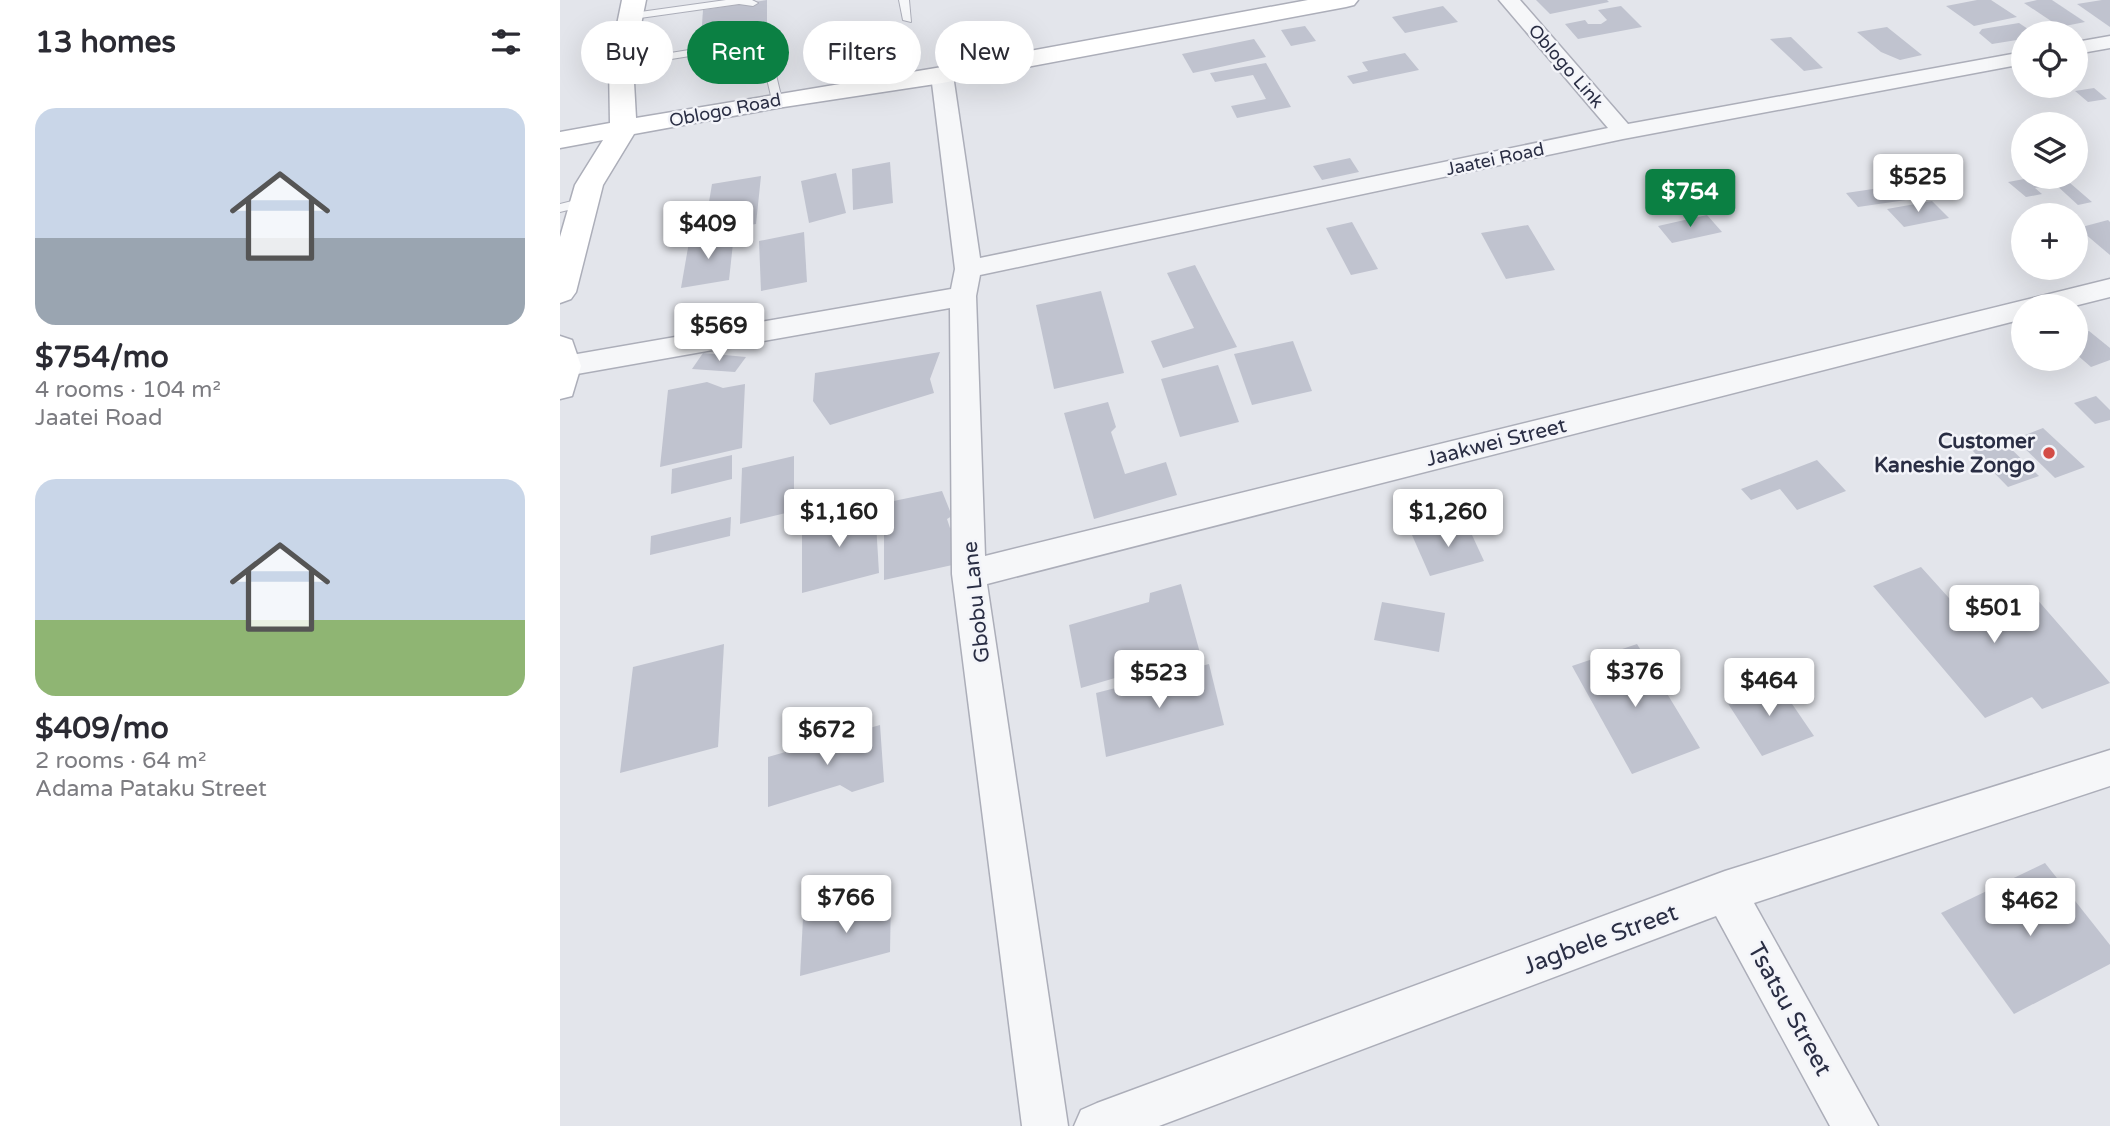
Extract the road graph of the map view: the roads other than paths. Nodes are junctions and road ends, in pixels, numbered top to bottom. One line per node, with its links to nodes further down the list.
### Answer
1 (904, 0): 6 (lane)
2 (1346, 0): 9 (main road, Oblogo Road)
3 (1509, 0): 17 (street, Oblogo Link)
4 (753, 3): 5 (lane)
5 (634, 8)
6 (908, 20)
7 (2110, 42): 8 (street)
8 (2088, 46)
9 (1034, 58)
10 (2011, 60): 17 (street, Jaatei Road)
11 (935, 76): 15 (main road, Oblogo Road)
12 (622, 84): 16 (main road)
13 (773, 84): 15 (lane)
14 (944, 84): 20 (street, Gbobu Lane)
15 (776, 100): 16 (main road, Oblogo Road)
16 (623, 130): 18 (main road, Oblogo Road); 19 (main road)
17 (1623, 132): 20 (street, Jaatei Road)
18 (560, 140)
19 (572, 205): 22 (main road)
20 (966, 283): 25 (street, Jaatei Road); 26 (street, Gbobu Lane)
21 (2110, 288): 23 (street)
22 (560, 292)
23 (2086, 294)
24 (2011, 313): 26 (street, Jaakwei Street)
25 (561, 367)
26 (970, 573): 29 (street, Gbobu Lane)
27 (2110, 768): 28 (street, Jagbele Street)
28 (1726, 892): 30 (street, Jagbele Street); 31 (street, Tsatsu Street)
29 (1045, 1126)
30 (1097, 1126)
31 (1856, 1126)

